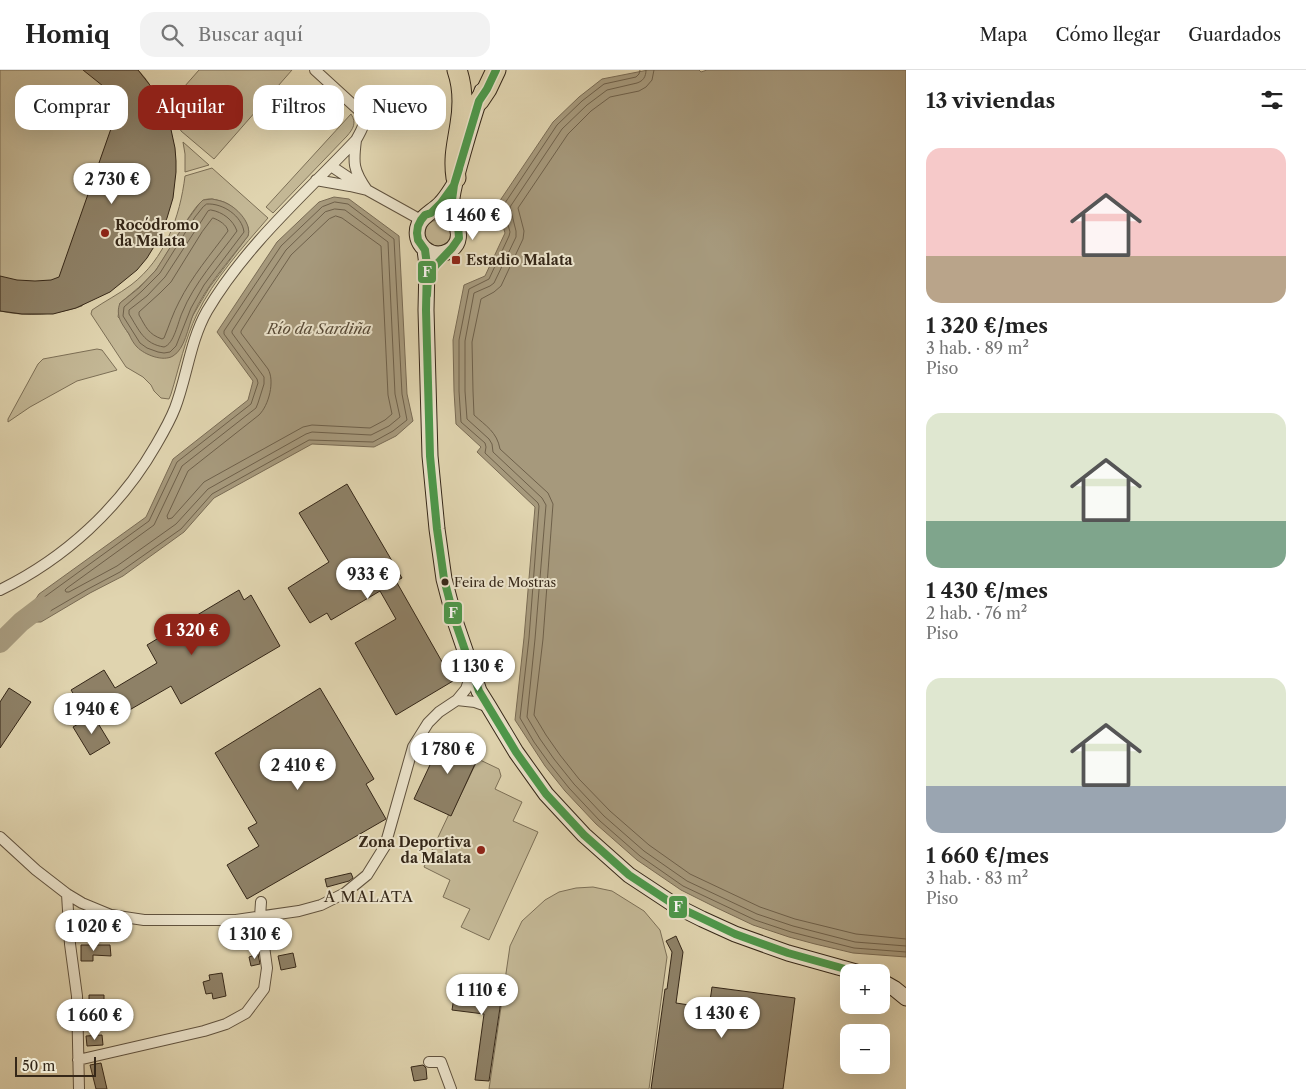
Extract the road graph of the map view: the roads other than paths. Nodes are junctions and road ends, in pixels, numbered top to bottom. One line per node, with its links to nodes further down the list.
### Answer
1 (315, 70): 6 (street)
2 (457, 70): 9 (highway)
3 (488, 70): 5 (main road)
4 (496, 70): 5 (highway)
5 (479, 101): 9 (main road)
6 (356, 140): 7 (street); 10 (street)
7 (331, 166): 8 (street); 10 (street)
8 (316, 180): 10 (street); 16 (street)
9 (455, 181): 11 (main road); 12 (main road)
10 (367, 190): 11 (street)
11 (426, 216): 12 (main road); 13 (main road)
12 (455, 220): 14 (main road)
13 (425, 250): 14 (main road); 15 (main road)
14 (447, 252): 15 (main road)
15 (428, 278): 17 (main road)
16 (0, 590)
17 (472, 671): 18 (street); 19 (main road)
18 (457, 700): 19 (street); 23 (street)
19 (489, 707): 24 (main road)
20 (0, 837): 21 (street)
21 (68, 894): 23 (street); 27 (street)
22 (261, 902): 23 (street)
23 (260, 916): 27 (street)
24 (840, 968)
25 (890, 986): 26 (main road)
26 (906, 998)
27 (78, 1060): 29 (street)
28 (429, 1062): 30 (street)
29 (79, 1089)
30 (451, 1089)

